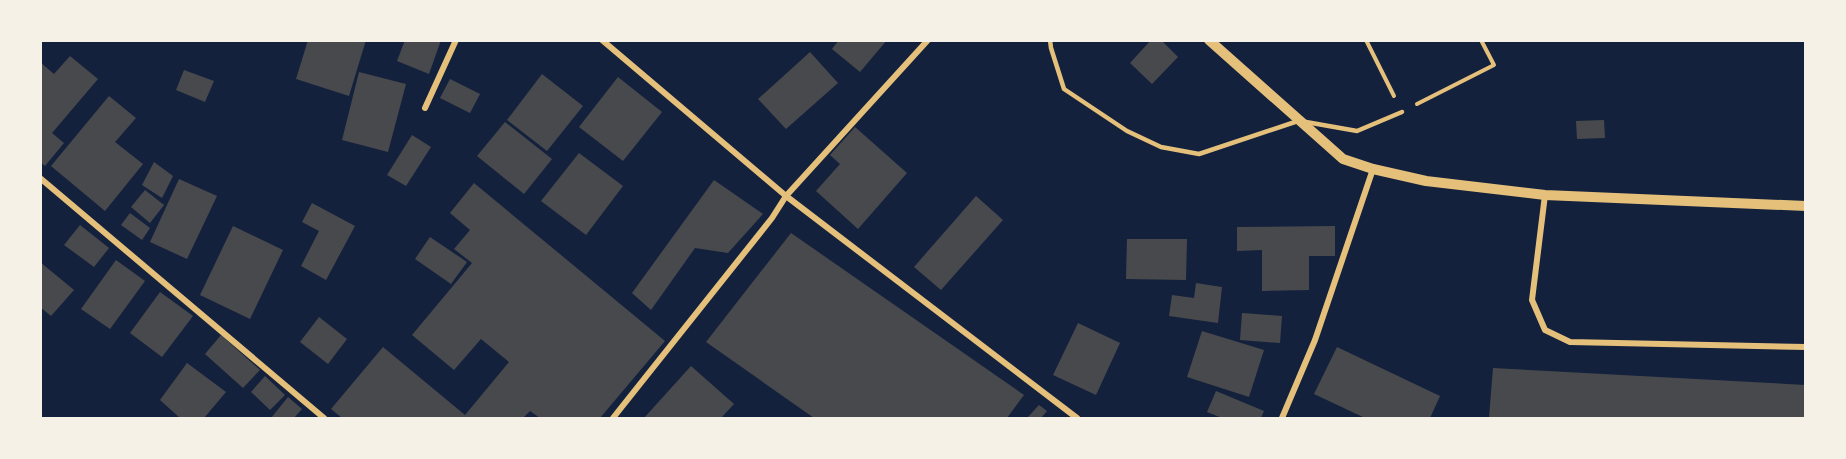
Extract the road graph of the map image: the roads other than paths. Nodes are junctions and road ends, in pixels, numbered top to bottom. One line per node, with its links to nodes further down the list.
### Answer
1 (456, 40): 6 (street)
2 (602, 40): 12 (street)
3 (928, 40): 12 (street)
4 (1050, 40): 8 (lane)
5 (1209, 40): 8 (street)
6 (425, 108)
7 (1402, 112): 8 (lane)
8 (1299, 121): 9 (street)
9 (1373, 169): 11 (street); 18 (street)
10 (40, 178): 15 (street)
11 (1545, 195): 13 (street); 14 (street)
12 (786, 196): 16 (street); 17 (street)
13 (1806, 206)
14 (1806, 347)
15 (324, 418)
16 (613, 418)
17 (1077, 418)
18 (1282, 418)

